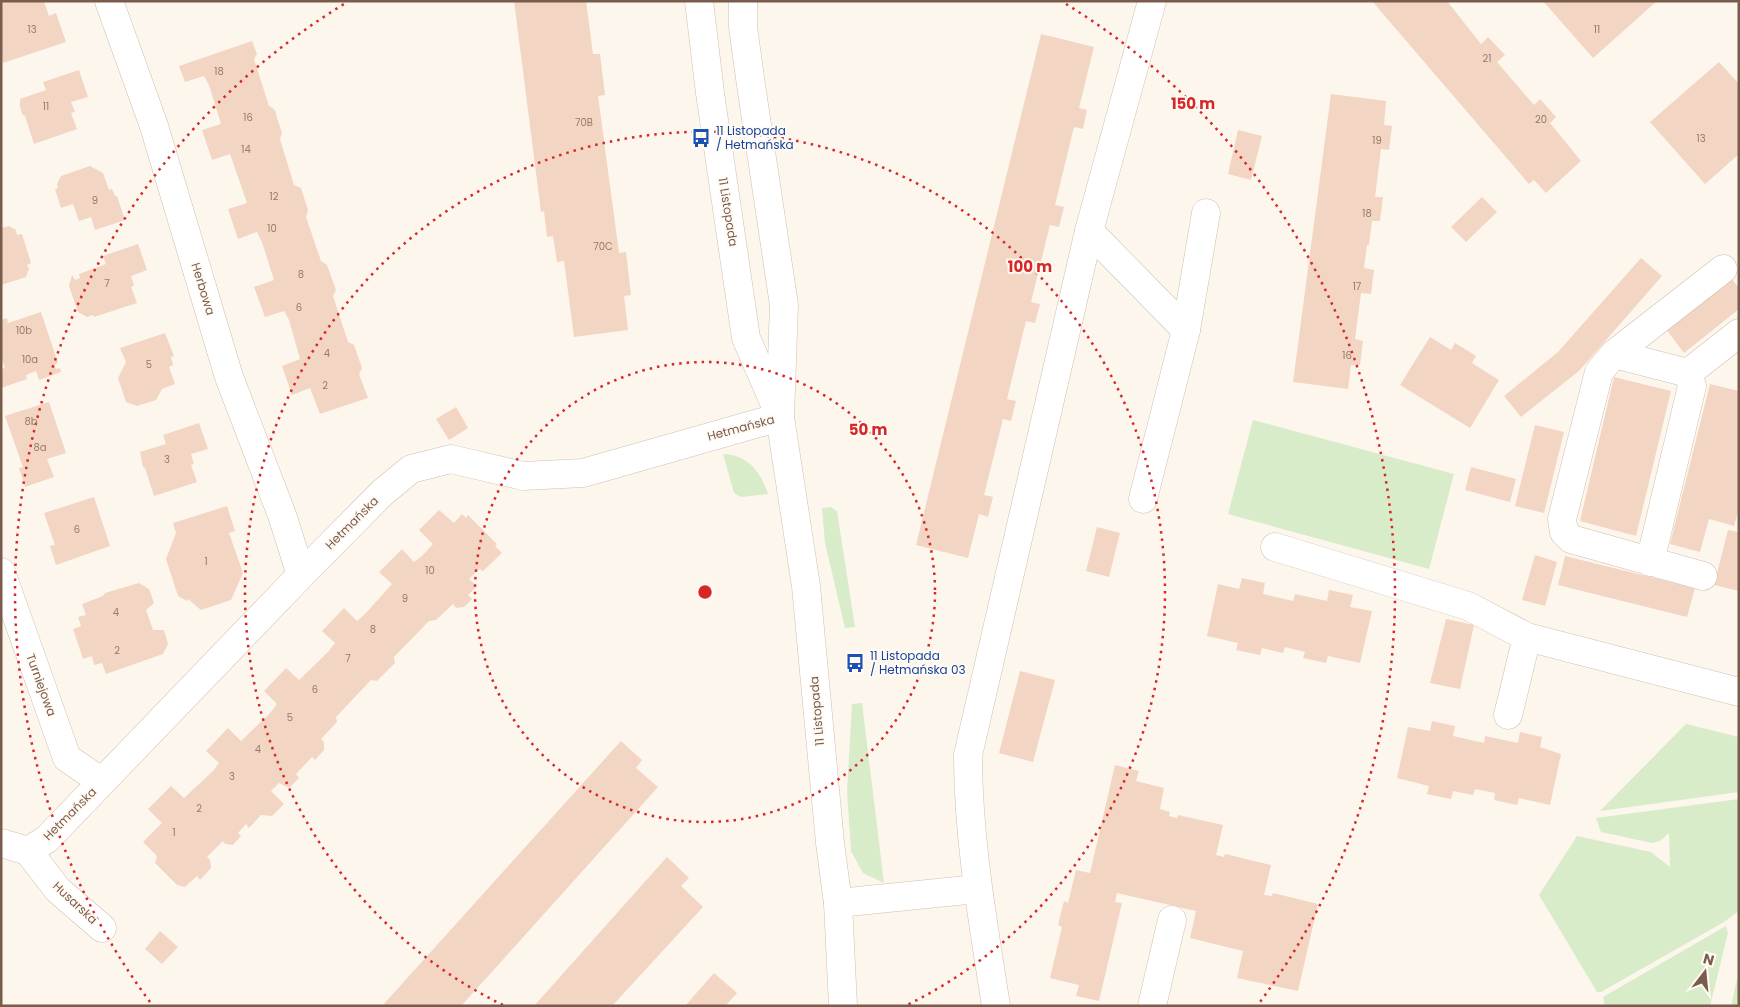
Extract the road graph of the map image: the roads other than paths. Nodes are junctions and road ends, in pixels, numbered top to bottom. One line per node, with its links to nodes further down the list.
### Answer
1 (109, 1): 17 (street, Herbowa)
2 (699, 1): 12 (street, 11 Listopada)
3 (743, 1): 12 (street, 11 Listopada)
4 (1152, 1): 6 (street)
5 (1206, 213): 8 (street)
6 (1089, 231): 8 (street); 25 (street)
7 (1724, 269): 10 (street)
8 (1186, 330): 13 (street)
9 (1738, 336): 11 (street)
10 (1614, 354): 11 (street); 15 (street)
11 (1688, 373): 15 (street)
12 (780, 417): 17 (street, Hetmańska); 26 (street, 11 Listopada)
13 (1143, 499)
14 (1275, 547): 19 (street)
15 (1650, 562): 18 (street)
16 (1, 572): 22 (street, Turniejowa)
17 (300, 575): 22 (street, Hetmańska)
18 (1703, 576)
19 (1527, 637): 20 (street); 21 (street)
20 (1739, 692)
21 (1508, 715)
22 (102, 782): 24 (street, Hetmańska)
23 (1, 843): 24 (street)
24 (28, 850): 28 (street, Husarska)
25 (977, 889): 26 (street); 30 (street)
26 (838, 903): 29 (street, 11 Listopada)
27 (1172, 920): 31 (street)
28 (102, 928)
29 (843, 1006)
30 (996, 1006)
31 (1152, 1006)

